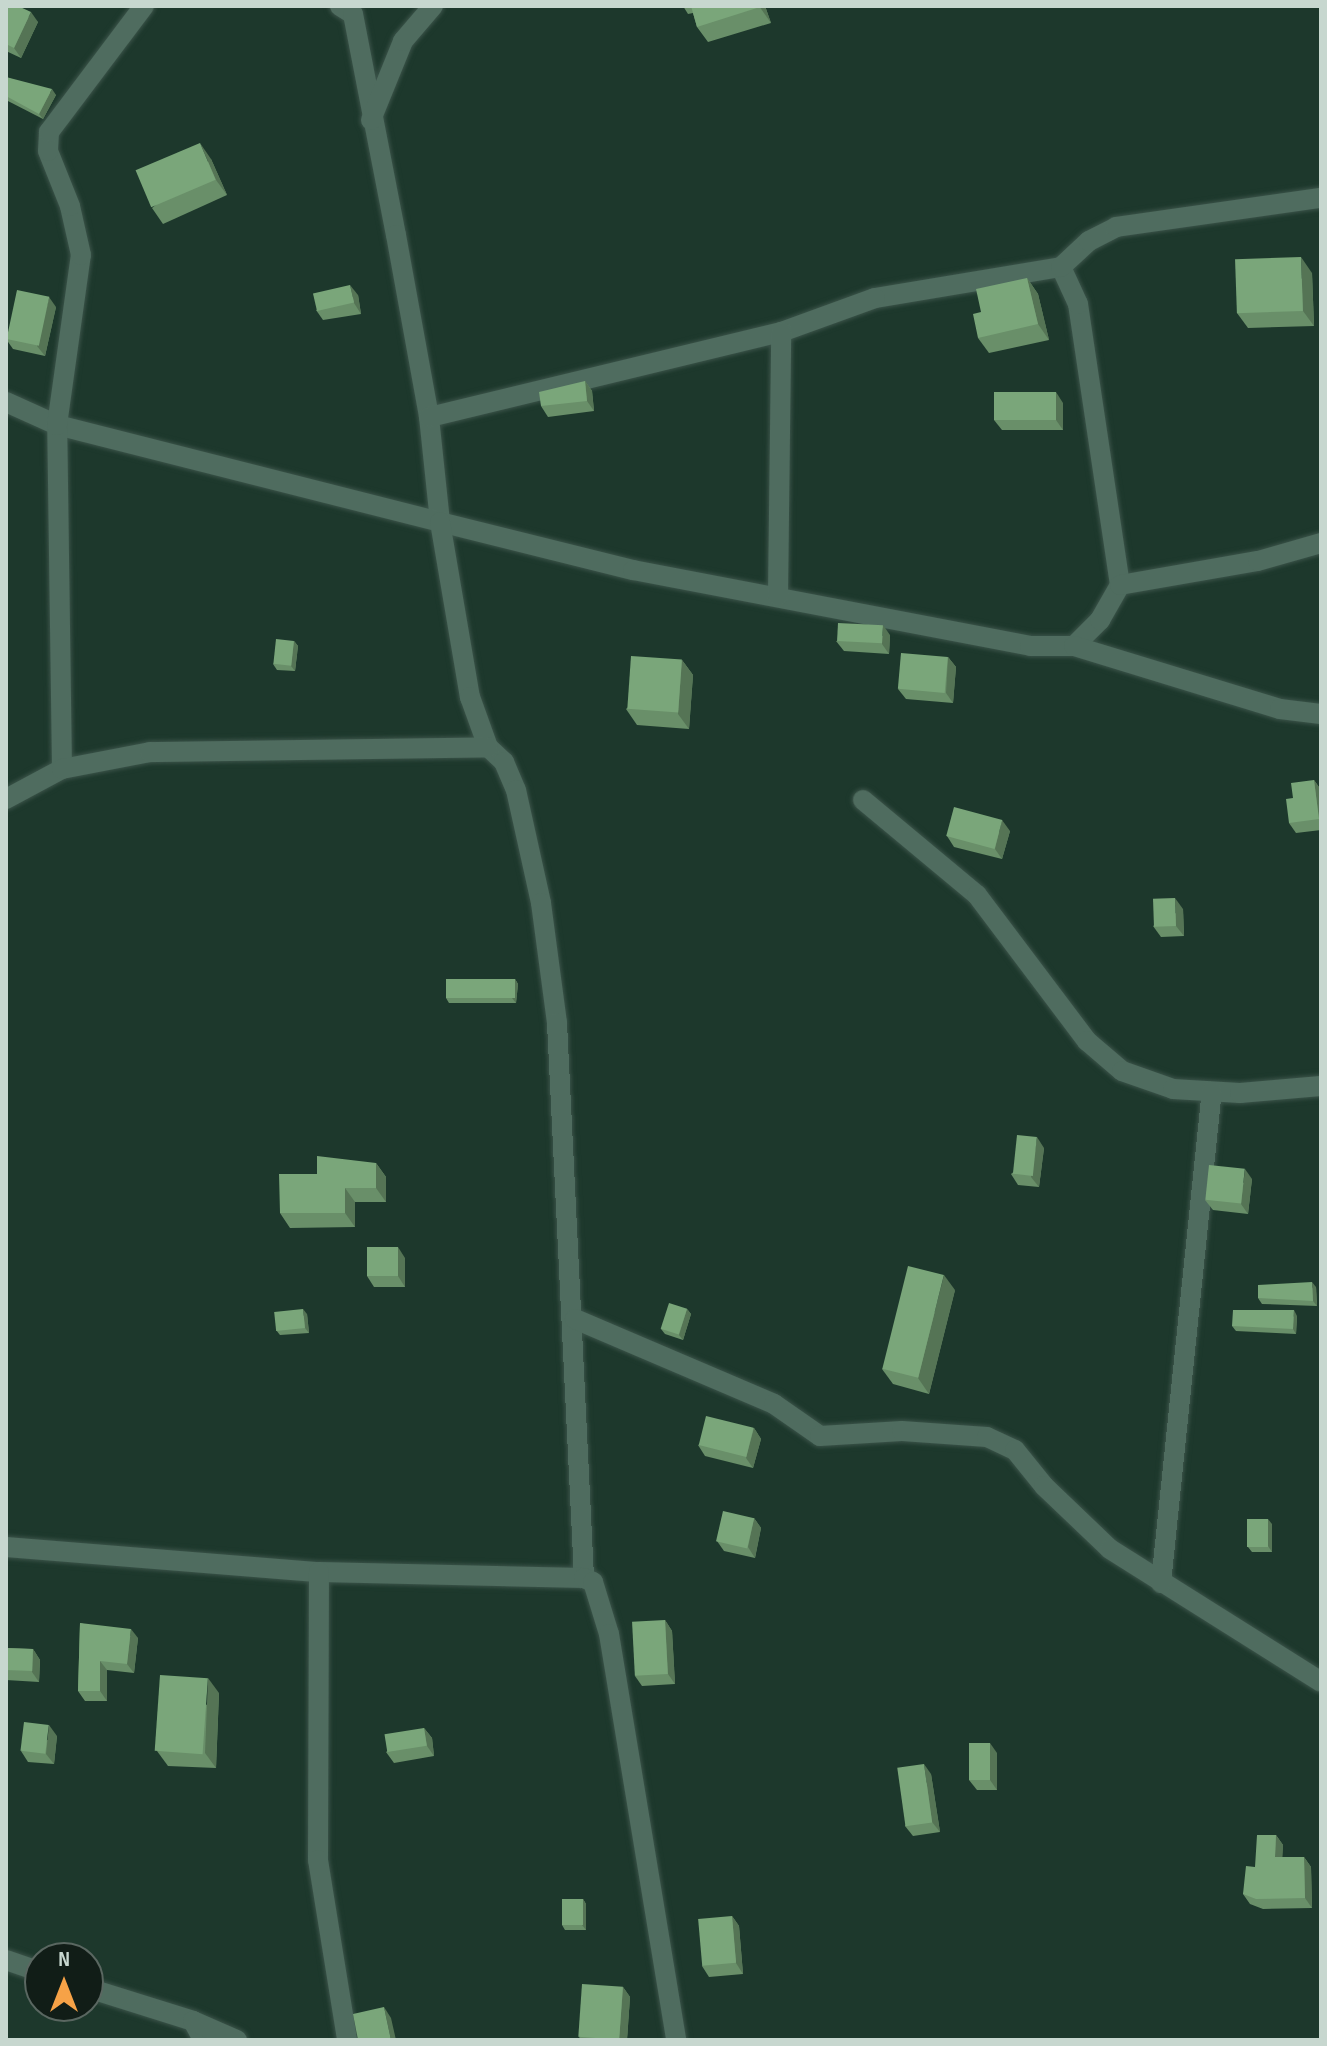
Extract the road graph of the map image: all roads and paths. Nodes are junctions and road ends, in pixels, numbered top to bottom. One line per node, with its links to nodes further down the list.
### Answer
1 (144, 6): 10 (street)
2 (433, 6): 4 (street)
3 (348, 9): 4 (street)
4 (371, 120): 9 (street)
5 (1321, 198): 6 (street)
6 (1061, 267): 7 (street); 13 (street)
7 (781, 332): 9 (street); 14 (street)
8 (6, 402): 10 (street)
9 (429, 417): 11 (street)
10 (57, 425): 11 (street); 18 (street)
11 (440, 522): 14 (street); 17 (street)
12 (1321, 543): 13 (street)
13 (1120, 585): 15 (street)
14 (778, 596): 15 (street)
15 (1074, 646): 16 (street)
16 (1321, 714)
17 (488, 747): 18 (street); 23 (street)
18 (62, 769): 19 (street)
19 (6, 799)
20 (863, 800): 22 (street)
21 (1321, 1086): 22 (street)
22 (1212, 1092): 27 (street)
23 (575, 1319): 26 (street); 27 (street)
24 (6, 1547): 25 (street)
25 (319, 1572): 26 (street); 33 (street)
26 (584, 1578): 34 (street)
27 (1161, 1583): 28 (street)
28 (1321, 1682)
29 (104, 1992): 30 (street)
30 (193, 2021): 31 (street); 32 (street)
31 (203, 2040)
32 (237, 2040)
33 (347, 2040)
34 (676, 2040)

